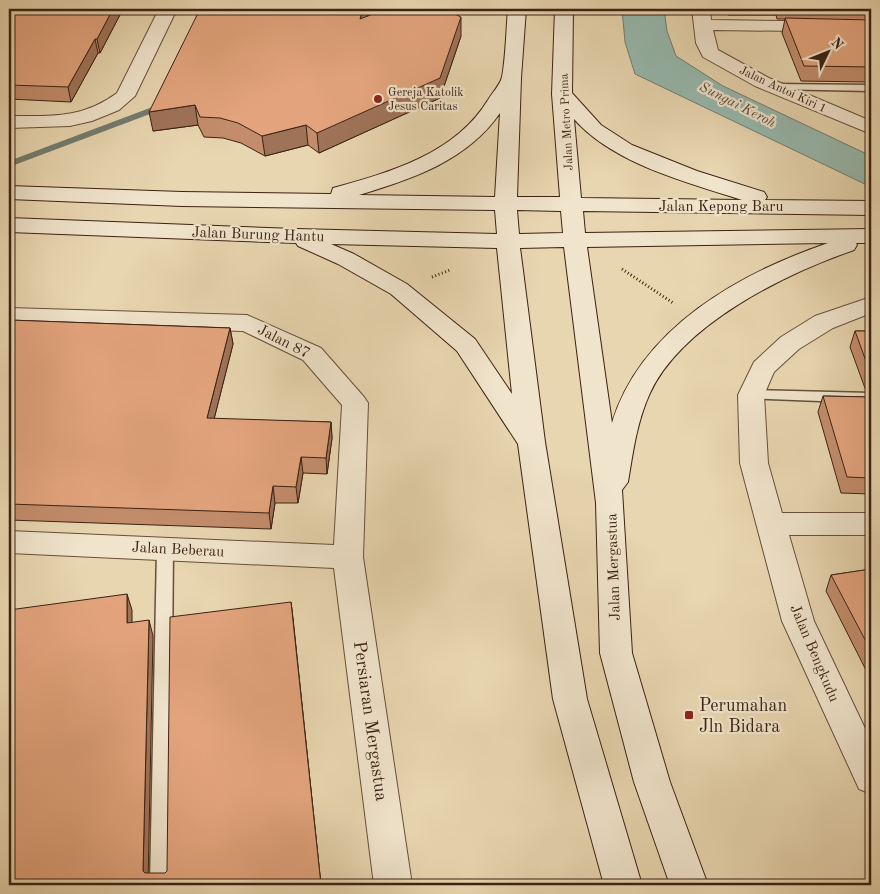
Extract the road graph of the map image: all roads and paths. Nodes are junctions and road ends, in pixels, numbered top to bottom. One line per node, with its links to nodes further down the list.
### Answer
1 (168, 9): 10 (main road)
2 (517, 9): 6 (main road)
3 (564, 9): 9 (main road, Jalan Metro Prima)
4 (703, 17): 5 (main road); 7 (main road, Jalan Antoi Kiri 1)
5 (871, 27)
6 (511, 78): 13 (main road); 14 (main road)
7 (774, 87): 8 (lane); 11 (main road, Jalan Antoi Kiri 1)
8 (871, 88)
9 (562, 94): 15 (main road, Jalan Metro Prima); 16 (main road)
10 (9, 122)
11 (871, 128)
12 (9, 192): 13 (main road)
13 (314, 201): 14 (main road)
14 (506, 204): 15 (main road, Jalan Kepong Baru); 22 (main road)
15 (571, 204): 16 (main road, Jalan Kepong Baru); 21 (main road, Jalan Metro Prima)
16 (787, 206): 17 (main road, Jalan Kepong Baru)
17 (863, 208)
18 (9, 225): 19 (main road, Jalan Burung Hantu)
19 (296, 236): 22 (main road, Jalan Burung Hantu); 29 (main road)
20 (871, 237): 21 (main road, Jalan Kepong Baru); 26 (main road)
21 (574, 240): 22 (main road, Jalan Burung Hantu); 30 (main road, Jalan Mergastua)
22 (508, 241): 29 (main road)
23 (621, 268): 26 (path)
24 (871, 305): 27 (main road)
25 (9, 316): 35 (main road, Jalan 87)
26 (699, 320): 30 (main road)
27 (751, 395): 28 (lane); 31 (main road, Jalan Bengkudu)
28 (871, 398)
29 (531, 442): 39 (main road)
30 (610, 503): 40 (main road, Jalan Mergastua)
31 (771, 524): 32 (main road); 36 (main road, Jalan Bengkudu)
32 (871, 524)
33 (9, 542): 34 (main road, Jalan Beberau)
34 (165, 548): 35 (main road, Jalan Beberau); 37 (lane)
35 (348, 557): 38 (main road, Persiaran Mergastua)
36 (871, 778)
37 (160, 885)
38 (393, 885)
39 (623, 885)
40 (689, 885)

